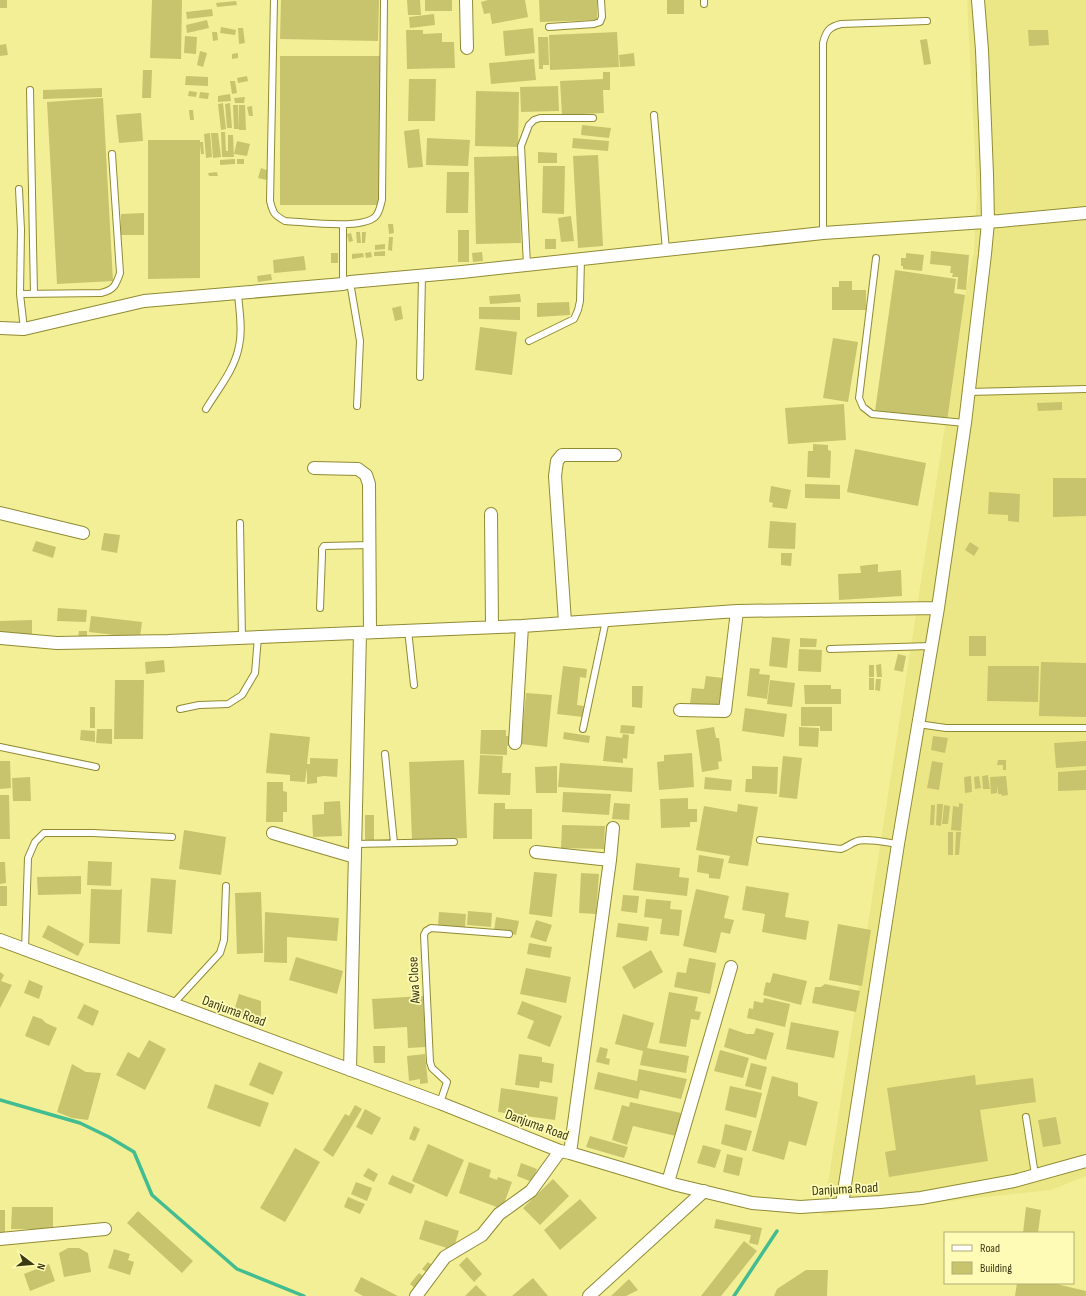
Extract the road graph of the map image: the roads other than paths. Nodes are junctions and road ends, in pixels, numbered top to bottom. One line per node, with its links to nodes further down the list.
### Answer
1 (274, 0): 16 (lane)
2 (384, 0): 16 (lane)
3 (466, 0): 8 (street)
4 (601, 0): 7 (lane)
5 (978, 0): 15 (street)
6 (927, 21): 17 (lane)
7 (549, 26)
8 (466, 48)
9 (30, 90): 26 (lane)
10 (654, 115): 18 (lane)
11 (593, 118): 21 (lane)
12 (112, 154): 26 (lane)
13 (19, 189): 25 (lane)
14 (1086, 213): 15 (street)
15 (988, 222): 17 (street); 32 (street)
16 (344, 225): 23 (lane)
17 (823, 233): 18 (street)
18 (666, 250): 20 (street)
19 (876, 258): 35 (lane)
20 (581, 259): 21 (street); 29 (lane)
21 (527, 265): 22 (street)
22 (422, 276): 23 (street); 30 (lane)
23 (346, 283): 24 (street); 33 (lane)
24 (238, 293): 28 (street); 34 (lane)
25 (20, 294): 26 (lane); 28 (lane)
26 (34, 294)
27 (0, 328): 28 (street)
28 (24, 329)
29 (528, 341)
30 (420, 377)
31 (1086, 389): 32 (lane)
32 (969, 392): 35 (street)
33 (357, 406)
34 (206, 409)
35 (965, 423): 44 (street)
36 (615, 455): 47 (street)
37 (314, 468): 42 (street)
38 (0, 513): 41 (street)
39 (490, 514): 48 (street)
40 (240, 523): 54 (lane)
41 (83, 533)
42 (370, 544): 43 (lane); 51 (street)
43 (320, 608)
44 (938, 608): 45 (street); 55 (street)
45 (737, 611): 46 (street); 59 (street)
46 (606, 620): 47 (street); 62 (lane)
47 (565, 622): 49 (street)
48 (492, 626): 49 (street); 50 (street)
49 (522, 626): 63 (street)
50 (408, 630): 51 (street); 57 (lane)
51 (365, 632): 52 (street); 73 (street)
52 (258, 637): 54 (street); 58 (lane)
53 (0, 638): 54 (street)
54 (242, 638)
55 (931, 646): 56 (lane); 60 (street)
56 (830, 649)
57 (414, 685)
58 (180, 709)
59 (680, 710)
60 (918, 724): 61 (lane); 74 (street)
61 (1086, 728)
62 (583, 729)
63 (515, 743)
64 (0, 747): 66 (lane)
65 (385, 754): 72 (lane)
66 (96, 767)
67 (614, 828): 77 (street)
68 (273, 834): 76 (street)
69 (172, 837): 81 (lane)
70 (760, 840): 74 (lane)
71 (454, 842): 72 (lane)
72 (394, 843): 73 (lane)
73 (356, 844): 76 (street)
74 (898, 844): 92 (street)
75 (536, 852): 77 (street)
76 (355, 857): 84 (street)
77 (610, 860): 87 (street)
78 (226, 886): 83 (lane)
79 (509, 934): 85 (lane, Awa Close)
80 (0, 940): 81 (street, Danjuma Road)
81 (25, 949): 83 (street, Danjuma Road)
82 (731, 967): 90 (street)
83 (173, 1004): 84 (street, Danjuma Road)
84 (350, 1070): 85 (street, Danjuma Road)
85 (440, 1103): 87 (street, Danjuma Road)
86 (1026, 1117): 89 (lane)
87 (565, 1152): 90 (street, Danjuma Road); 95 (street)
88 (1086, 1161): 89 (street, Danjuma Road)
89 (1035, 1175): 92 (street, Danjuma Road)
90 (668, 1182): 91 (street, Danjuma Road)
91 (704, 1191): 92 (street, Danjuma Road); 96 (street)
92 (842, 1204)
93 (104, 1229): 94 (street)
94 (0, 1239)
95 (416, 1296)
96 (590, 1296)

